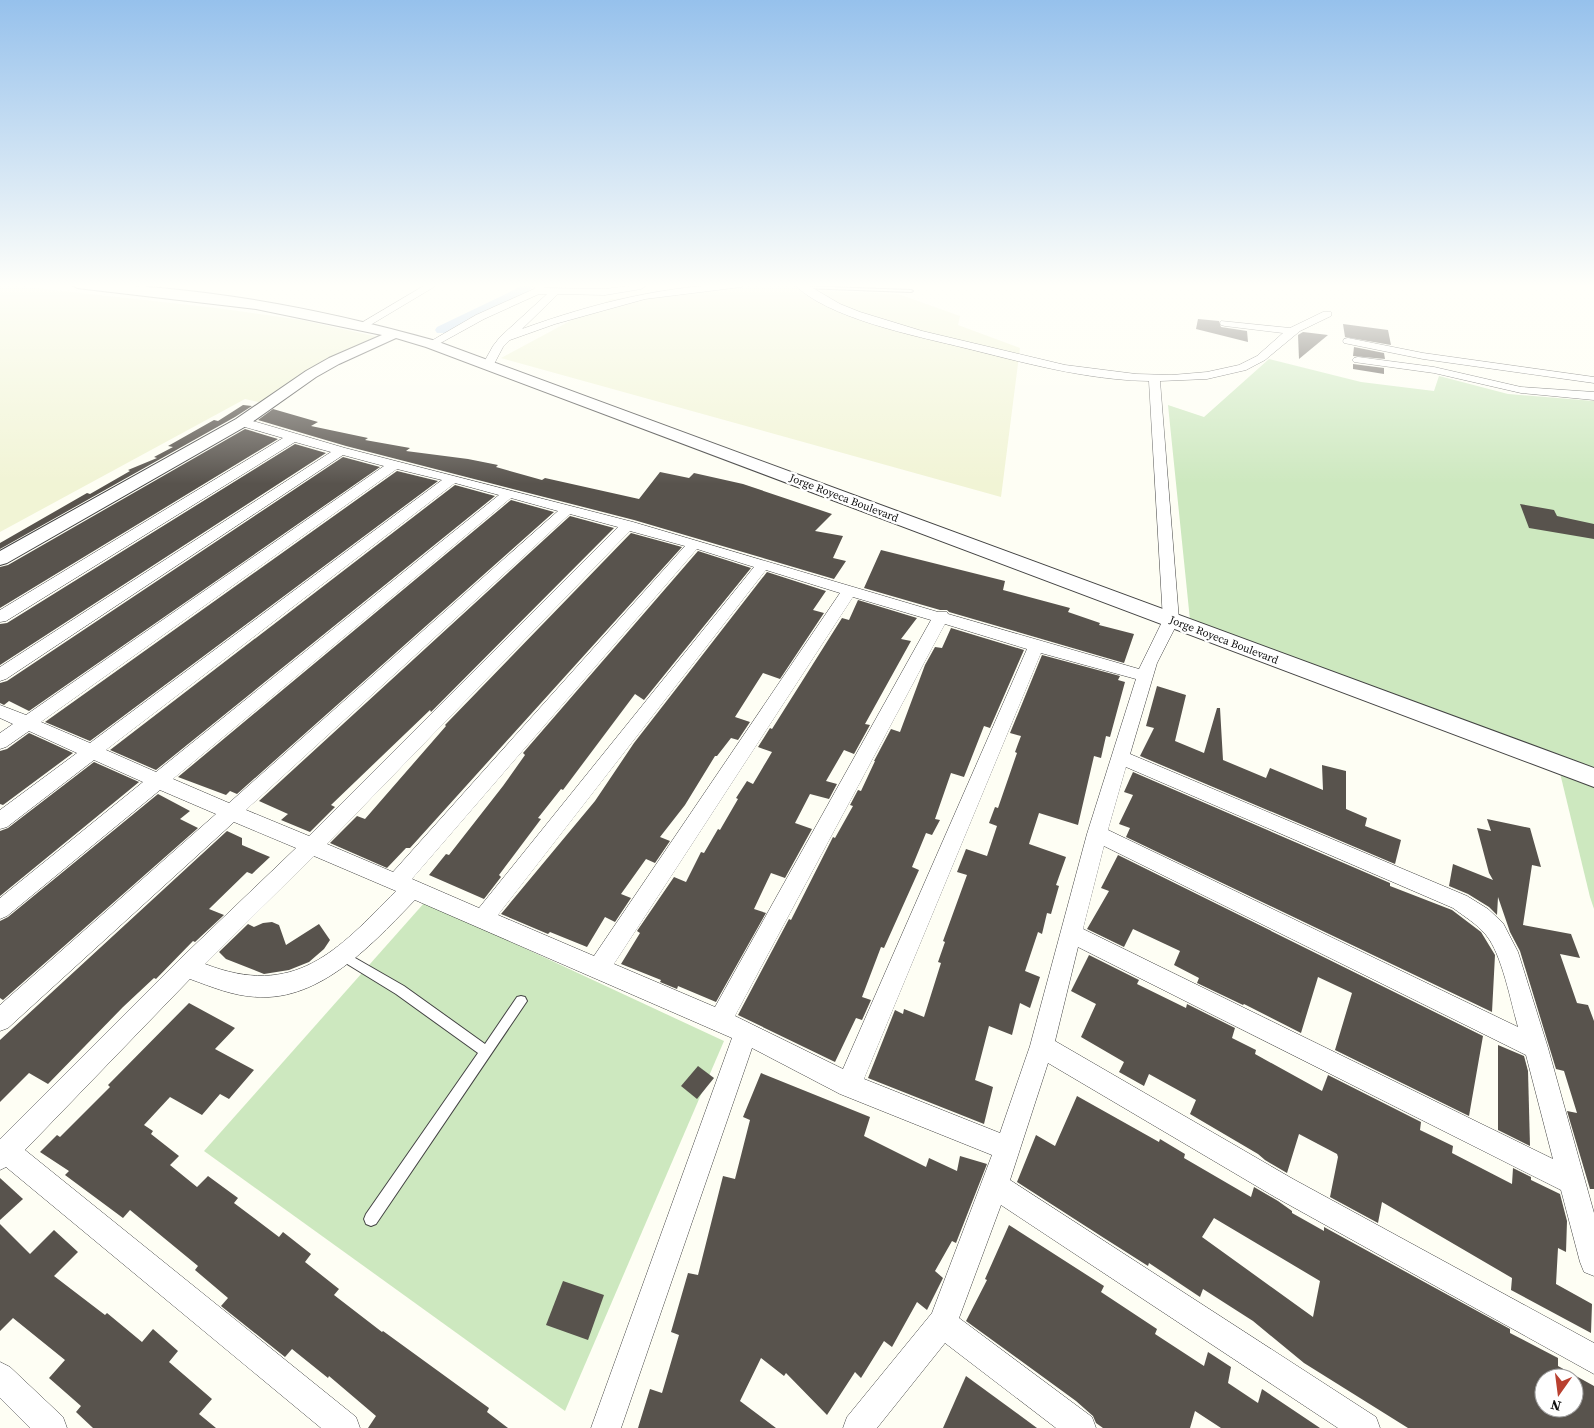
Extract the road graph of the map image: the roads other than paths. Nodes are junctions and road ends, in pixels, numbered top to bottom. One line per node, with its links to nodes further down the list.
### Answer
1 (371, 351): 12 (street)
2 (448, 351): 8 (street, Jorge Royeca Boulevard)
3 (495, 351): 8 (street)
4 (991, 351): 9 (street)
5 (1270, 351): 9 (street)
6 (1396, 351): 10 (street)
7 (1358, 360): 11 (street)
8 (489, 364): 26 (street, Jorge Royeca Boulevard)
9 (1154, 378): 26 (street)
10 (1594, 380)
11 (1594, 396)
12 (242, 422): 13 (street); 21 (street)
13 (294, 436): 14 (street); 25 (street)
14 (341, 451): 15 (street); 28 (street)
15 (394, 465): 16 (street); 31 (street)
16 (452, 479): 17 (street); 33 (street)
17 (509, 493): 18 (street); 36 (street)
18 (568, 509): 19 (street); 37 (street)
19 (628, 525): 20 (street); 40 (street)
20 (694, 544): 22 (street); 41 (street)
21 (0, 559)
22 (763, 565): 23 (street); 43 (street)
23 (850, 590): 24 (street); 47 (street)
24 (942, 616): 27 (street); 50 (street)
25 (0, 617)
26 (1171, 620): 29 (street); 35 (street, Jorge Royeca Boulevard)
27 (1036, 646): 29 (street); 55 (street)
28 (0, 675)
29 (1145, 676): 34 (street)
30 (0, 711): 31 (street)
31 (27, 723): 32 (street); 33 (street)
32 (0, 742)
33 (92, 751): 36 (street); 38 (street)
34 (1120, 757): 39 (street); 53 (street)
35 (1594, 778)
36 (156, 780): 37 (street); 42 (street)
37 (233, 813): 40 (street); 49 (street)
38 (0, 821)
39 (1097, 834): 44 (street); 53 (street)
40 (312, 846): 41 (street); 46 (street)
41 (405, 885): 43 (street); 45 (street)
42 (0, 910)
43 (483, 918): 47 (street)
44 (1071, 933): 52 (street); 58 (street)
45 (343, 956): 46 (street); 54 (lane)
46 (187, 967): 57 (street)
47 (598, 969): 50 (street)
48 (521, 1000): 54 (lane)
49 (0, 1020)
50 (720, 1020): 51 (street)
51 (745, 1034): 55 (street); 67 (street)
52 (1042, 1046): 56 (street); 63 (street)
53 (1536, 1048): 58 (street)
54 (484, 1052): 60 (lane)
55 (850, 1085): 56 (street)
56 (1008, 1150): 59 (street)
57 (3, 1154): 66 (street)
58 (1572, 1182): 61 (street)
59 (995, 1186): 62 (street); 70 (street)
60 (371, 1219)
61 (1594, 1262)
62 (943, 1323): 68 (street); 69 (street)
63 (1594, 1359)
64 (0, 1377): 65 (street)
65 (52, 1428)
66 (344, 1428)
67 (606, 1428)
68 (858, 1428)
69 (1081, 1428)
70 (1365, 1428)

